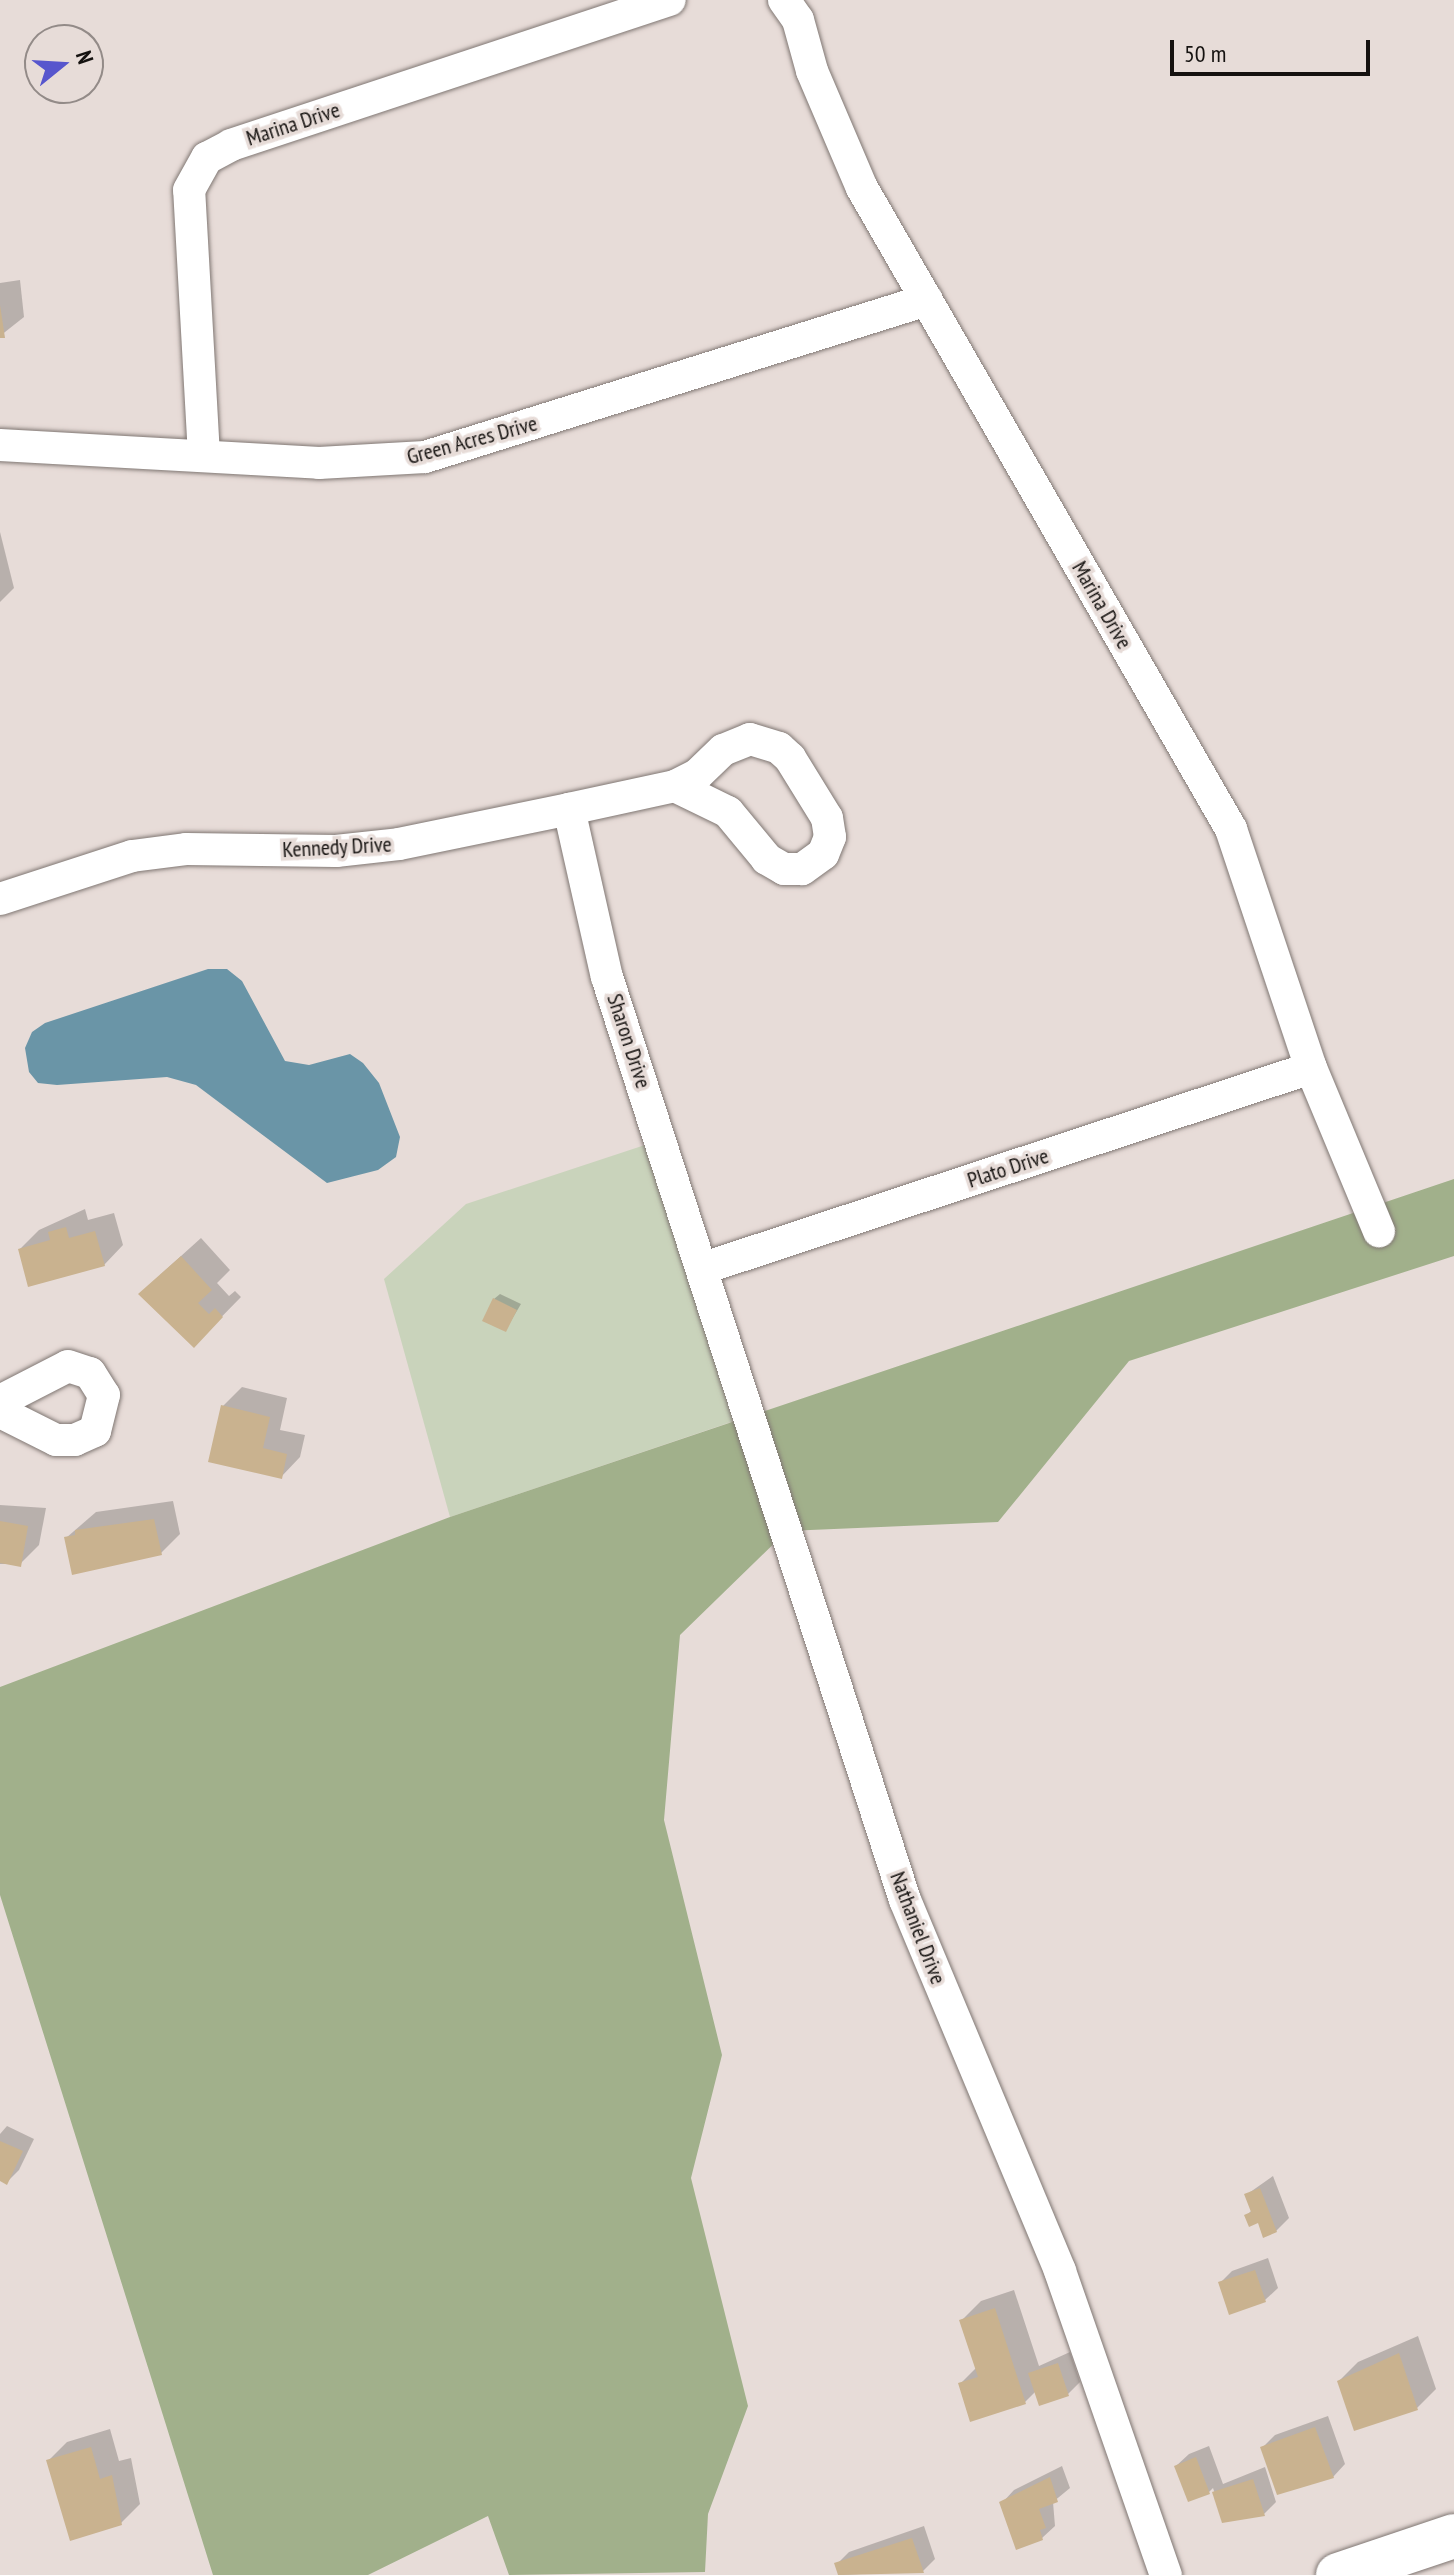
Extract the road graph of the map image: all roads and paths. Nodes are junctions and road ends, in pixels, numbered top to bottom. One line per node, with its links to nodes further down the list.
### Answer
1 (670, 0): 5 (street, Marina Drive)
2 (784, 0): 3 (street, Marina Drive)
3 (927, 300): 5 (street, Green Acres Drive); 9 (street, Marina Drive)
4 (0, 445): 5 (street, Green Acres Drive)
5 (204, 456)
6 (675, 786): 6 (street, Kennedy Drive); 7 (street, Kennedy Drive)
7 (569, 809): 8 (street, Kennedy Drive); 11 (street, Sharon Drive)
8 (0, 899)
9 (1311, 1068): 10 (street, Marina Drive); 11 (street, Plato Drive)
10 (1379, 1231)
11 (704, 1268): 15 (street, Nathaniel Drive)
12 (0, 1401): 13 (street)
13 (0, 1412)
14 (1454, 2536): 16 (street)
15 (1166, 2575)
16 (1338, 2575)

